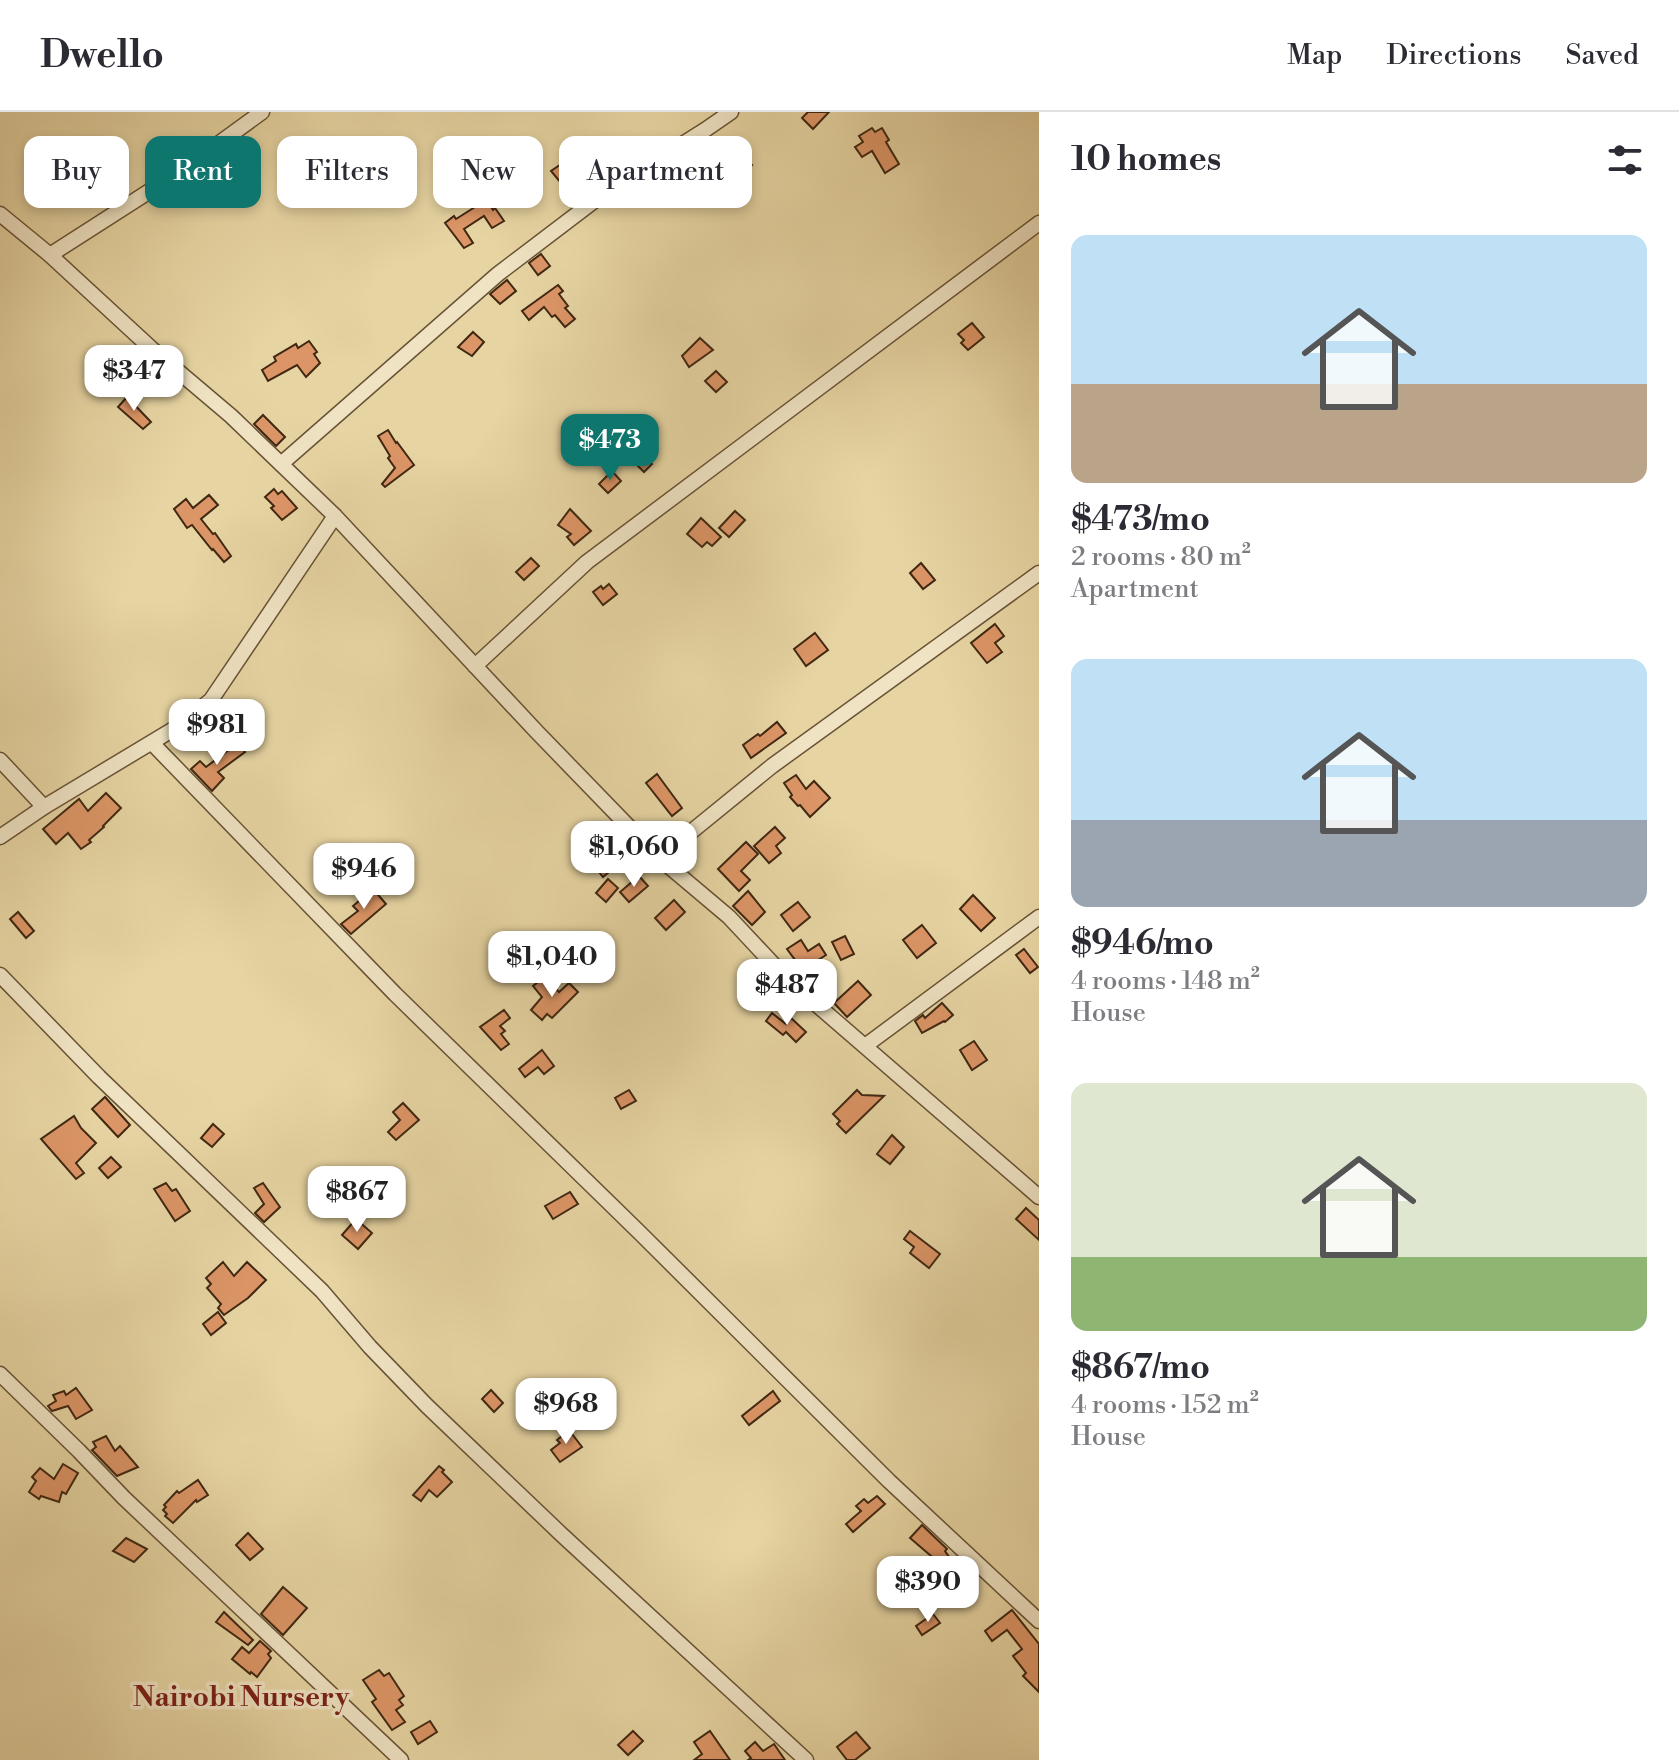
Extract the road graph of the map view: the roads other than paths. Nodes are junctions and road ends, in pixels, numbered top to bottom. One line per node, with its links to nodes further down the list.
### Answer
1 (262, 112): 5 (street)
2 (731, 112): 6 (street)
3 (0, 214): 5 (street)
4 (1039, 223): 9 (street)
5 (50, 255): 6 (street)
6 (281, 464): 7 (street)
7 (335, 516): 9 (street); 10 (street)
8 (1039, 573): 14 (street)
9 (475, 666): 14 (street)
10 (152, 743): 12 (street); 20 (street)
11 (0, 760): 12 (street)
12 (44, 807): 13 (street)
13 (0, 837)
14 (659, 858): 17 (street)
15 (1039, 917): 17 (street)
16 (0, 975): 22 (street)
17 (865, 1046): 18 (street)
18 (1039, 1197)
19 (0, 1374): 21 (street)
20 (1039, 1621)
21 (401, 1760)
22 (806, 1760)

